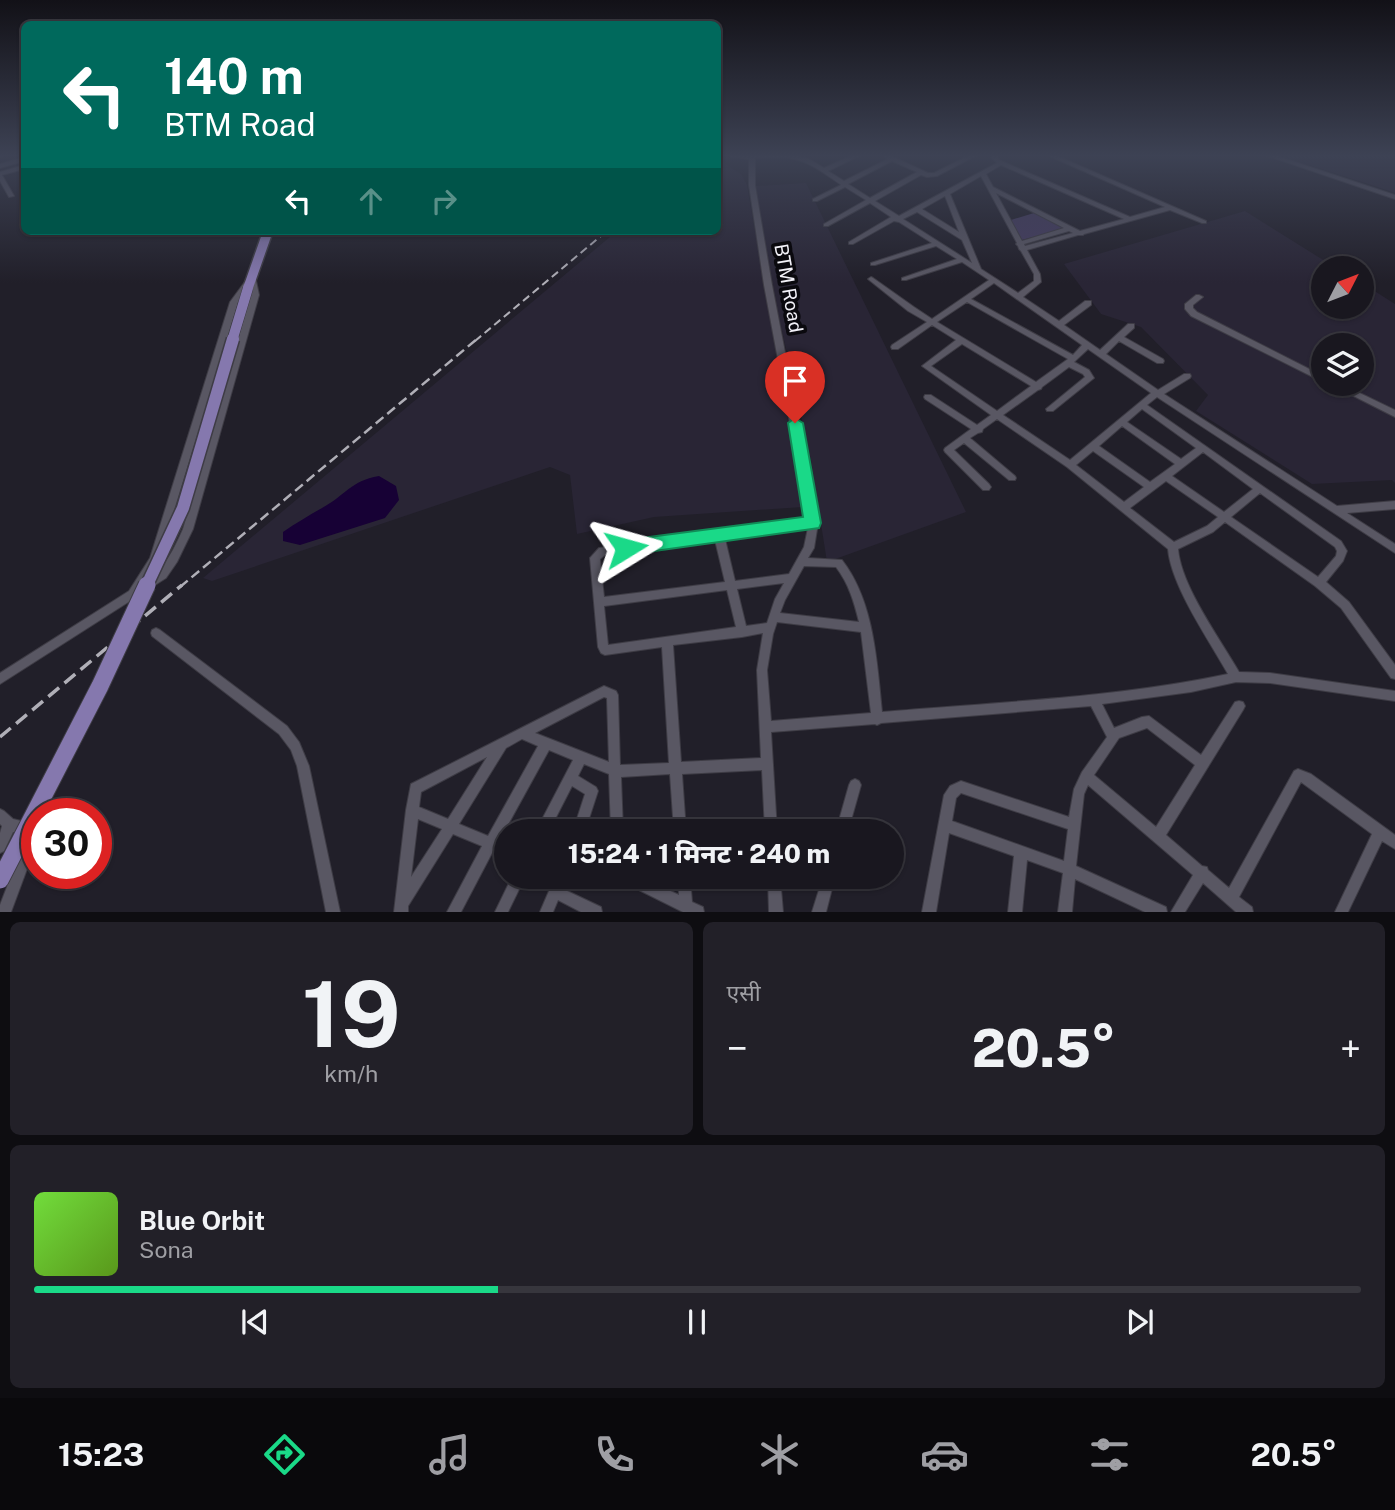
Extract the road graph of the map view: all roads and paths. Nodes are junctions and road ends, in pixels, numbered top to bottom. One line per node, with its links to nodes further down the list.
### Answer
1 (754, 198): 75 (street, BTM Road)
2 (820, 198): 11 (street)
3 (864, 198): 12 (street)
4 (875, 198): 12 (street)
5 (941, 198): 14 (street)
6 (949, 198): 22 (street)
7 (997, 198): 25 (street)
8 (1010, 198): 19 (street)
9 (1081, 198): 16 (street)
10 (1150, 198): 13 (street)
11 (815, 200)
12 (869, 201): 15 (street); 18 (street)
13 (1172, 207): 16 (street); 17 (street)
14 (919, 210): 15 (street); 22 (street)
15 (896, 219): 23 (street); 24 (street)
16 (1130, 219): 20 (street)
17 (1204, 222)
18 (826, 225)
19 (1071, 228): 20 (street); 25 (street)
20 (1081, 234): 25 (street)
21 (267, 235): 32 (main road)
22 (967, 240): 28 (street)
23 (851, 243)
24 (936, 244): 26 (street); 27 (street)
25 (1020, 246): 33 (street)
26 (962, 260): 28 (street); 30 (street)
27 (873, 264)
28 (979, 270): 31 (street)
29 (871, 279): 37 (street)
30 (904, 279)
31 (994, 280): 33 (street); 35 (street)
32 (250, 282): 83 (street); 83 (street); 130 (main road, bridge)
33 (1018, 297): 38 (street)
34 (1199, 297): 47 (street)
35 (967, 299): 37 (street); 45 (street)
36 (1088, 303): 38 (street)
37 (933, 322): 41 (street); 43 (street)
38 (1060, 324): 42 (street)
39 (1131, 326): 40 (street)
40 (1120, 338): 44 (street); 46 (street)
41 (962, 340): 49 (street); 56 (street)
42 (1088, 344): 44 (street); 45 (street)
43 (895, 347)
44 (1102, 353): 50 (street)
45 (1071, 361): 49 (street); 54 (street)
46 (1160, 361)
47 (1311, 373)
48 (1187, 376): 50 (street)
49 (1038, 387): 56 (street)
50 (1157, 394): 53 (street); 72 (street)
51 (1358, 396): 55 (street)
52 (928, 397): 58 (street)
53 (1142, 405): 57 (street); 61 (street)
54 (1050, 409)
55 (1395, 414)
56 (997, 416): 58 (street); 63 (street)
57 (1122, 422): 60 (street); 62 (street)
58 (979, 430): 59 (street)
59 (965, 439): 65 (street); 66 (street)
60 (1093, 446): 63 (street); 67 (street)
61 (1201, 449): 62 (street); 68 (street)
62 (1182, 464): 64 (street)
63 (1070, 466): 71 (street)
64 (1166, 476): 67 (street); 74 (street)
65 (1012, 478)
66 (986, 487)
67 (1150, 487): 71 (street)
68 (1259, 488): 74 (street); 81 (street)
69 (1395, 505): 70 (street)
70 (1382, 506): 72 (street); 73 (street)
71 (1123, 508): 77 (street)
72 (1336, 510): 78 (street)
73 (1395, 515)
74 (1222, 517): 77 (street); 81 (street)
75 (813, 523): 76 (street); 79 (street, BTM Road)
76 (719, 535): 82 (street); 84 (street)
77 (1172, 547): 91 (street)
78 (1395, 549)
79 (801, 562): 80 (street, BTM Road); 86 (street)
80 (792, 578): 82 (street); 85 (street, BTM Road)
81 (1319, 583): 90 (street)
82 (731, 586): 84 (street); 87 (street)
83 (133, 593): 92 (street)
84 (600, 602): 89 (street)
85 (772, 622): 86 (street); 87 (street); 97 (street, BTM Road)
86 (865, 628): 96 (street)
87 (742, 632): 89 (street)
88 (156, 633): 141 (street)
89 (667, 642): 105 (street)
90 (1395, 674)
91 (1236, 677): 93 (street); 94 (street)
92 (0, 679)
93 (1395, 696)
94 (1094, 700): 96 (street); 99 (street)
95 (1239, 706): 104 (street)
96 (877, 719): 97 (street)
97 (765, 727): 103 (street, BTM Road)
98 (524, 734): 100 (street); 101 (street); 106 (street)
99 (1112, 735): 104 (street); 107 (street)
100 (546, 743): 102 (street); 124 (street)
101 (501, 745): 110 (street); 120 (street)
102 (581, 757): 106 (street); 108 (street)
103 (767, 764): 105 (street); 115 (street, BTM Road)
104 (1203, 764): 122 (street)
105 (676, 768): 106 (street); 114 (street)
106 (615, 771): 113 (street)
107 (1086, 776): 117 (street); 122 (street)
108 (570, 778): 111 (street); 112 (street)
109 (855, 785): 116 (street)
110 (412, 810): 120 (street); 138 (street)
111 (548, 819)
112 (583, 819)
113 (617, 819)
114 (679, 819)
115 (770, 819)
116 (845, 819)
117 (1072, 824): 119 (street); 128 (street)
118 (4, 825): 126 (street); 140 (street)
119 (945, 825): 127 (street); 148 (street)
120 (451, 826): 124 (street); 138 (street)
121 (1380, 832): 123 (street); 137 (street); 154 (street)
122 (1158, 834): 129 (street)
123 (1395, 843)
124 (490, 844): 125 (street); 142 (street)
125 (494, 846)
126 (0, 847)
127 (1021, 854): 128 (street); 149 (street)
128 (1069, 869): 150 (street); 151 (street)
129 (1202, 872): 137 (street); 152 (street)
130 (0, 880)
131 (513, 889): 143 (street)
132 (652, 889): 139 (street)
133 (687, 889): 139 (street)
134 (775, 889): 146 (street)
135 (826, 889): 147 (street)
136 (556, 891): 144 (street); 145 (street)
137 (1231, 898): 153 (street)
138 (402, 908)
139 (692, 909)
140 (4, 912)
141 (333, 912)
142 (453, 912)
143 (501, 912)
144 (546, 912)
145 (596, 912)
146 (776, 912)
147 (819, 912)
148 (929, 912)
149 (1015, 912)
150 (1065, 912)
151 (1161, 912)
152 (1177, 912)
153 (1247, 912)
154 (1341, 912)

